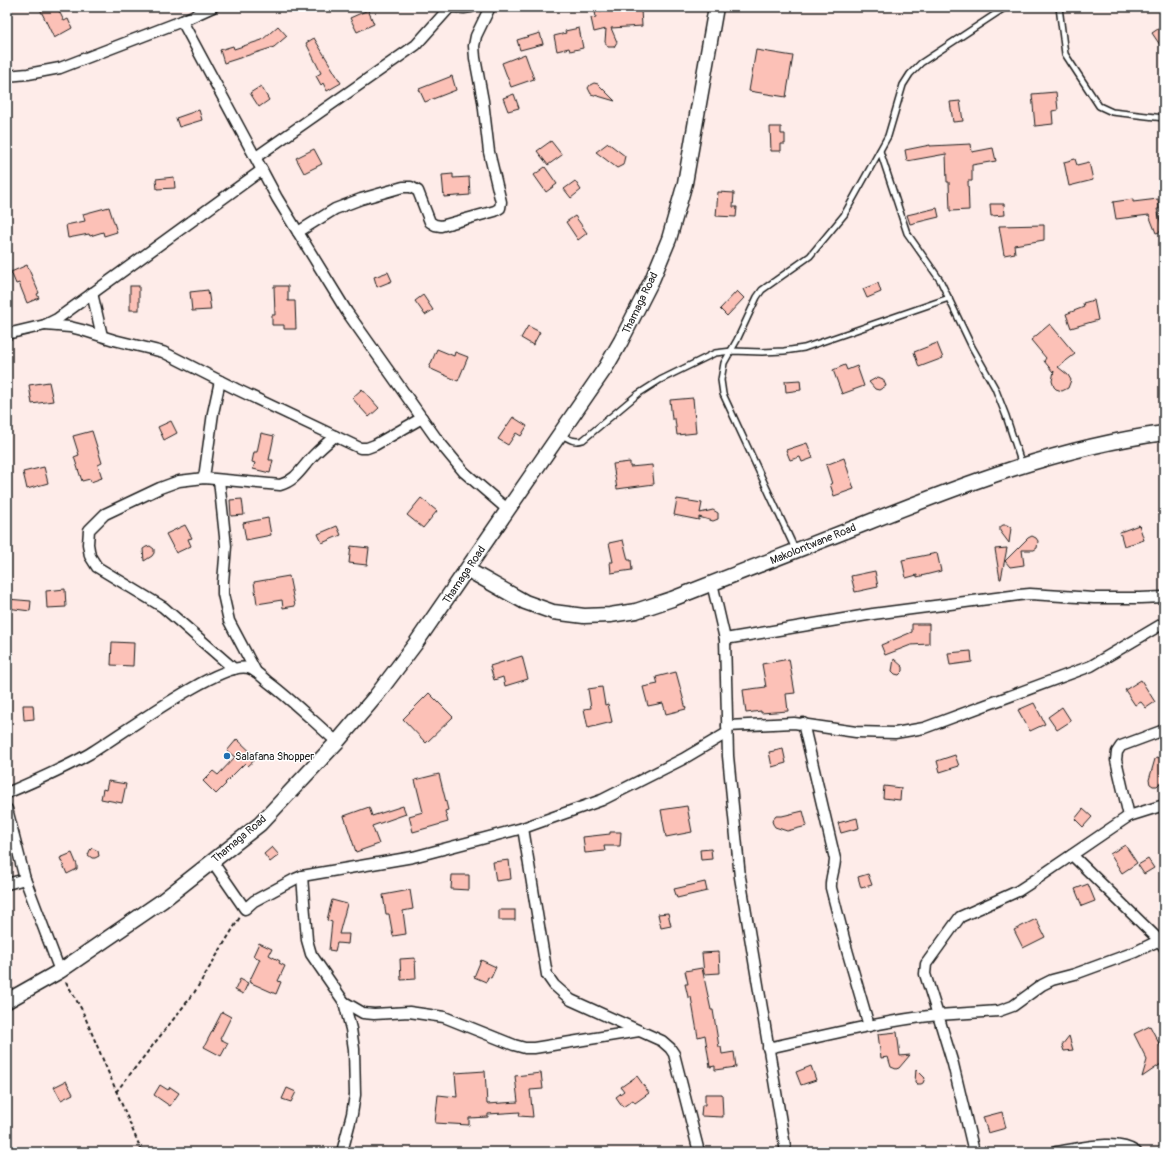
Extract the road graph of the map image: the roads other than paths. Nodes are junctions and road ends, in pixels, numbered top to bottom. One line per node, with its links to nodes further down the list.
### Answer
1 (212, 7): 8 (street)
2 (450, 7): 3 (street); 12 (street)
3 (471, 7)
4 (490, 7): 14 (street)
5 (716, 7): 24 (main road, Thamaga Road)
6 (1006, 7): 11 (lane)
7 (1059, 7): 10 (lane)
8 (182, 21): 9 (street); 12 (street)
9 (7, 76)
10 (1164, 118)
11 (880, 151): 16 (lane); 20 (lane)
12 (256, 158): 13 (street)
13 (262, 170): 14 (street); 15 (street)
14 (298, 232): 22 (street)
15 (92, 293): 17 (street); 19 (street)
16 (949, 298): 20 (lane); 26 (lane)
17 (45, 325): 18 (street); 19 (street)
18 (7, 334)
19 (102, 336): 21 (street)
20 (732, 351): 24 (lane); 30 (lane)
21 (220, 381): 25 (street); 27 (street)
22 (422, 418): 25 (street); 29 (street)
23 (1164, 432): 26 (main road, Makolontwane Road)
24 (560, 433): 29 (main road, Thamaga Road)
25 (335, 436): 28 (street)
26 (1022, 466): 30 (main road, Makolontwane Road)
27 (204, 478): 28 (street); 36 (street)
28 (219, 480): 37 (street)
29 (507, 509): 31 (main road, Thamaga Road)
30 (795, 551): 32 (main road, Makolontwane Road)
31 (468, 570): 32 (main road, Makolontwane Road); 41 (main road, Thamaga Road)
32 (712, 583): 35 (street)
33 (1164, 597): 35 (street)
34 (1164, 623): 38 (street)
35 (725, 639): 39 (street)
36 (234, 669): 37 (street); 42 (street)
37 (256, 672): 41 (street)
38 (803, 723): 39 (street); 57 (street)
39 (727, 729): 46 (street); 59 (street)
40 (1164, 730): 45 (street)
41 (337, 742): 48 (main road, Thamaga Road)
42 (7, 793)
43 (1164, 805): 45 (street)
44 (7, 809): 50 (street)
45 (1129, 816): 47 (street)
46 (523, 828): 49 (street); 58 (street)
47 (1072, 855): 52 (street); 56 (street)
48 (212, 862): 49 (street); 53 (main road, Thamaga Road)
49 (302, 876): 55 (street)
50 (25, 880): 51 (street); 53 (street)
51 (7, 884)
52 (1162, 942): 56 (street)
53 (60, 971): 54 (main road, Thamaga Road)
54 (7, 1001)
55 (344, 1002): 58 (street); 60 (street)
56 (938, 1015): 57 (street); 63 (street)
57 (869, 1026): 59 (street)
58 (639, 1031): 61 (street)
59 (768, 1048): 62 (street)
60 (342, 1152)
61 (699, 1152)
62 (786, 1152)
63 (974, 1152)
64 (1056, 1152): 65 (street)
65 (1136, 1152)

